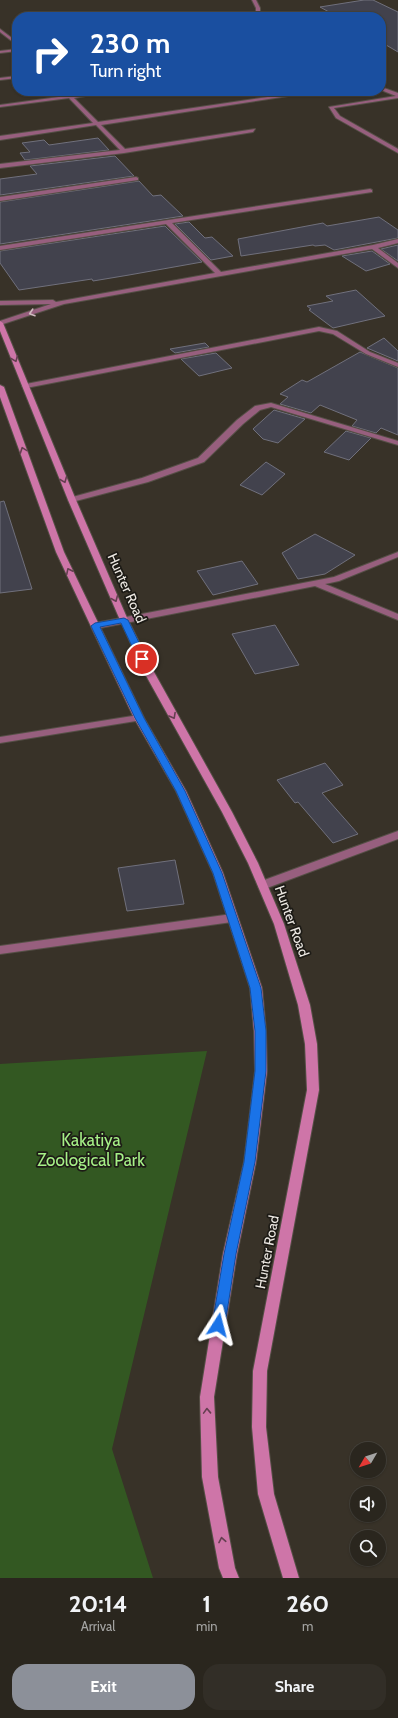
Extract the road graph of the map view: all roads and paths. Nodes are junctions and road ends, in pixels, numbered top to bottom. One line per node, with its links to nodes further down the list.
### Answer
1 (254, 0): 2 (street)
2 (258, 12)
3 (0, 30): 4 (street)
4 (12, 40)
5 (12, 51): 6 (street)
6 (0, 52)
7 (12, 78): 8 (street)
8 (0, 79)
9 (386, 90): 12 (street)
10 (77, 96): 13 (street)
11 (286, 96): 15 (street)
12 (398, 96): 19 (street)
13 (70, 97): 14 (street); 15 (street)
14 (0, 106)
15 (99, 124): 17 (street); 18 (street)
16 (253, 130): 18 (street)
17 (0, 138)
18 (124, 151): 20 (street)
19 (398, 151)
20 (0, 166)
21 (136, 179): 23 (street)
22 (370, 191): 24 (street)
23 (0, 199)
24 (167, 222): 27 (street); 29 (street)
25 (398, 240): 26 (street)
26 (373, 247): 28 (street); 29 (street)
27 (0, 248)
28 (398, 266)
29 (219, 274): 30 (street)
30 (63, 302): 31 (street); 32 (street, one-way to 32)
31 (0, 303)
32 (0, 323): 34 (main road, Hunter Road, one-way to 34)
33 (398, 365): 34 (street)
34 (26, 386): 37 (main road, Hunter Road, one-way to 37)
35 (0, 387): 42 (main road, one-way to 35)
36 (398, 443): 37 (street)
37 (72, 500): 41 (main road, Hunter Road, one-way to 41)
38 (398, 554): 39 (street)
39 (316, 583): 40 (street); 41 (street)
40 (398, 617)
41 (124, 620): 42 (street); 46 (main road, Hunter Road, one-way to 46)
42 (95, 626): 43 (main road)
43 (139, 718): 44 (street); 47 (main road)
44 (0, 740)
45 (398, 835): 46 (street)
46 (263, 885): 50 (main road, Hunter Road)
47 (232, 918): 48 (street); 49 (main road, one-way to 47)
48 (0, 950)
49 (231, 1578)
50 (291, 1578)

